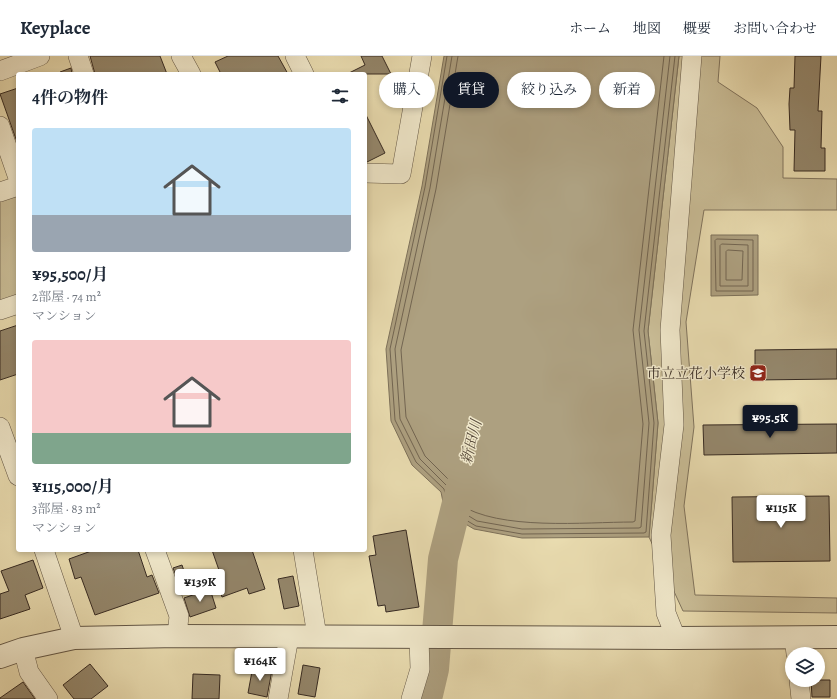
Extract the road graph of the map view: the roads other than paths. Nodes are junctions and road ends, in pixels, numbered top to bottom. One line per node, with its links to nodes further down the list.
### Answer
1 (40, 56): 7 (street)
2 (78, 56): 8 (street)
3 (181, 56): 9 (street)
4 (295, 56): 10 (street)
5 (692, 56): 29 (street)
6 (419, 58): 13 (street)
7 (0, 71)
8 (83, 72)
9 (189, 72)
10 (303, 72)
11 (0, 126): 12 (street)
12 (16, 172)
13 (367, 173)
14 (16, 187): 15 (street)
15 (0, 192)
16 (16, 305): 17 (street)
17 (0, 310)
18 (0, 427): 19 (street)
19 (16, 471)
20 (45, 552): 27 (street)
21 (156, 552): 23 (street)
22 (303, 552): 24 (street)
23 (177, 636): 25 (street); 27 (street)
24 (317, 636): 25 (street); 28 (street)
25 (289, 637): 35 (street)
26 (837, 637): 30 (street)
27 (74, 638): 31 (street)
28 (419, 638): 29 (street); 36 (street)
29 (676, 638): 30 (street)
30 (795, 645)
31 (23, 649): 32 (street); 34 (street)
32 (0, 657)
33 (800, 687): 37 (street)
34 (48, 699)
35 (278, 699)
36 (411, 699)
37 (801, 699)

